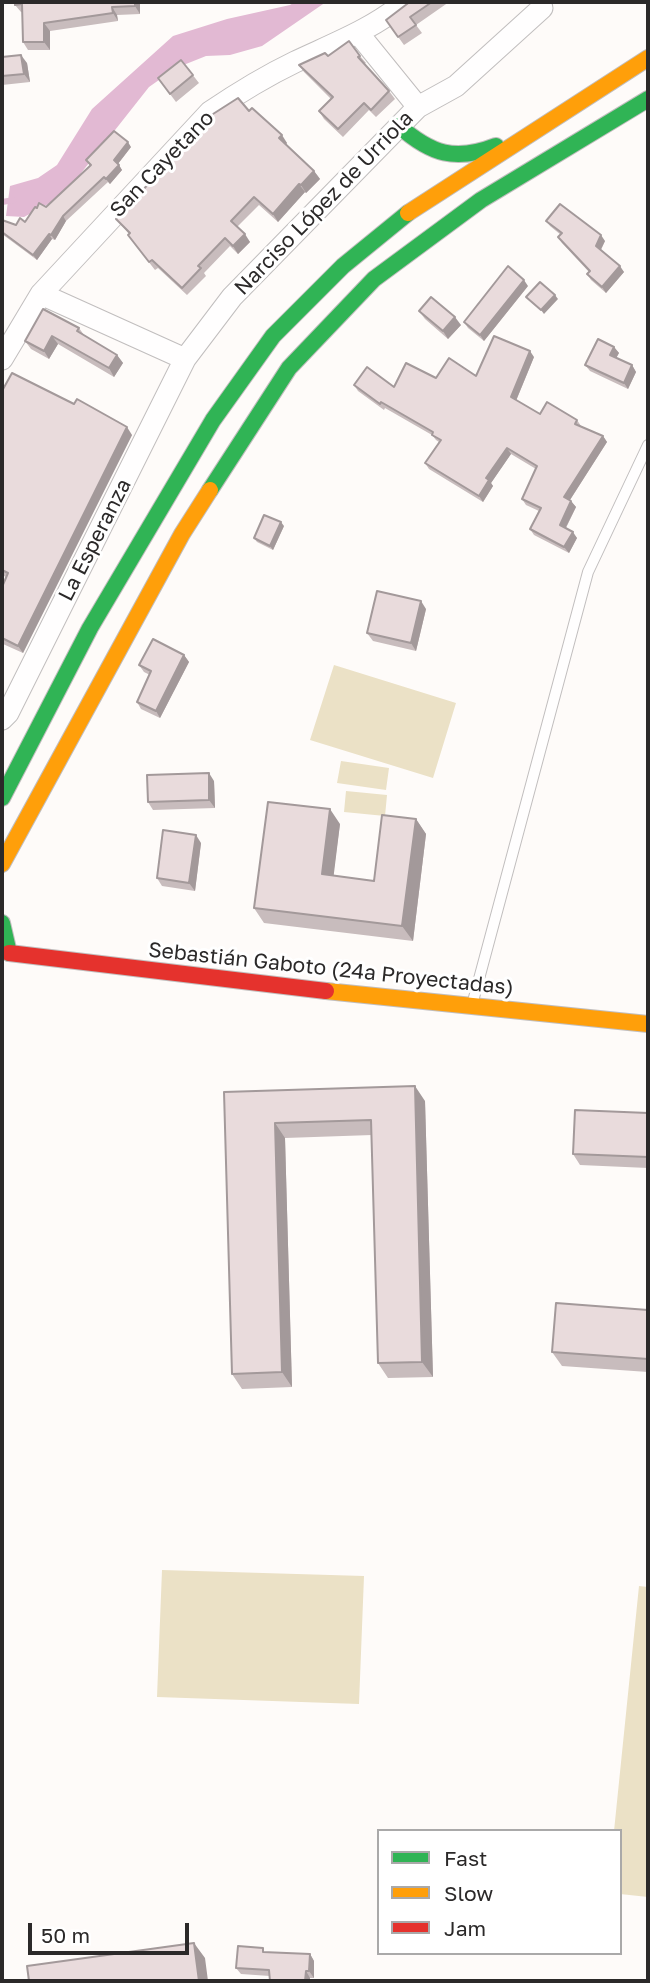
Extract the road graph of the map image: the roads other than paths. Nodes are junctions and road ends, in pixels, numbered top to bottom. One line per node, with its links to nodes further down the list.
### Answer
1 (405, 2): 3 (street, San Cayetano)
2 (542, 8): 6 (street, Narciso López de Urriola)
3 (359, 33): 6 (street); 9 (street, San Cayetano)
4 (648, 58): 7 (main road)
5 (646, 101): 15 (main road)
6 (418, 107): 8 (street, Narciso López de Urriola)
7 (543, 125): 8 (main road); 14 (main road)
8 (399, 126): 11 (street, Narciso López de Urriola)
9 (41, 294): 10 (street, San Cayetano); 11 (street)
10 (2, 359)
11 (185, 359): 13 (street, La Esperanza)
12 (648, 445): 18 (lane)
13 (2, 719)
14 (2, 798)
15 (2, 872)
16 (2, 923): 17 (main road)
17 (5, 955): 18 (main road, Sebastián Gaboto (24ª Proyectadas))
18 (472, 1005): 19 (main road, Sebastián Gaboto (24ª Proyectadas))
19 (648, 1024)

